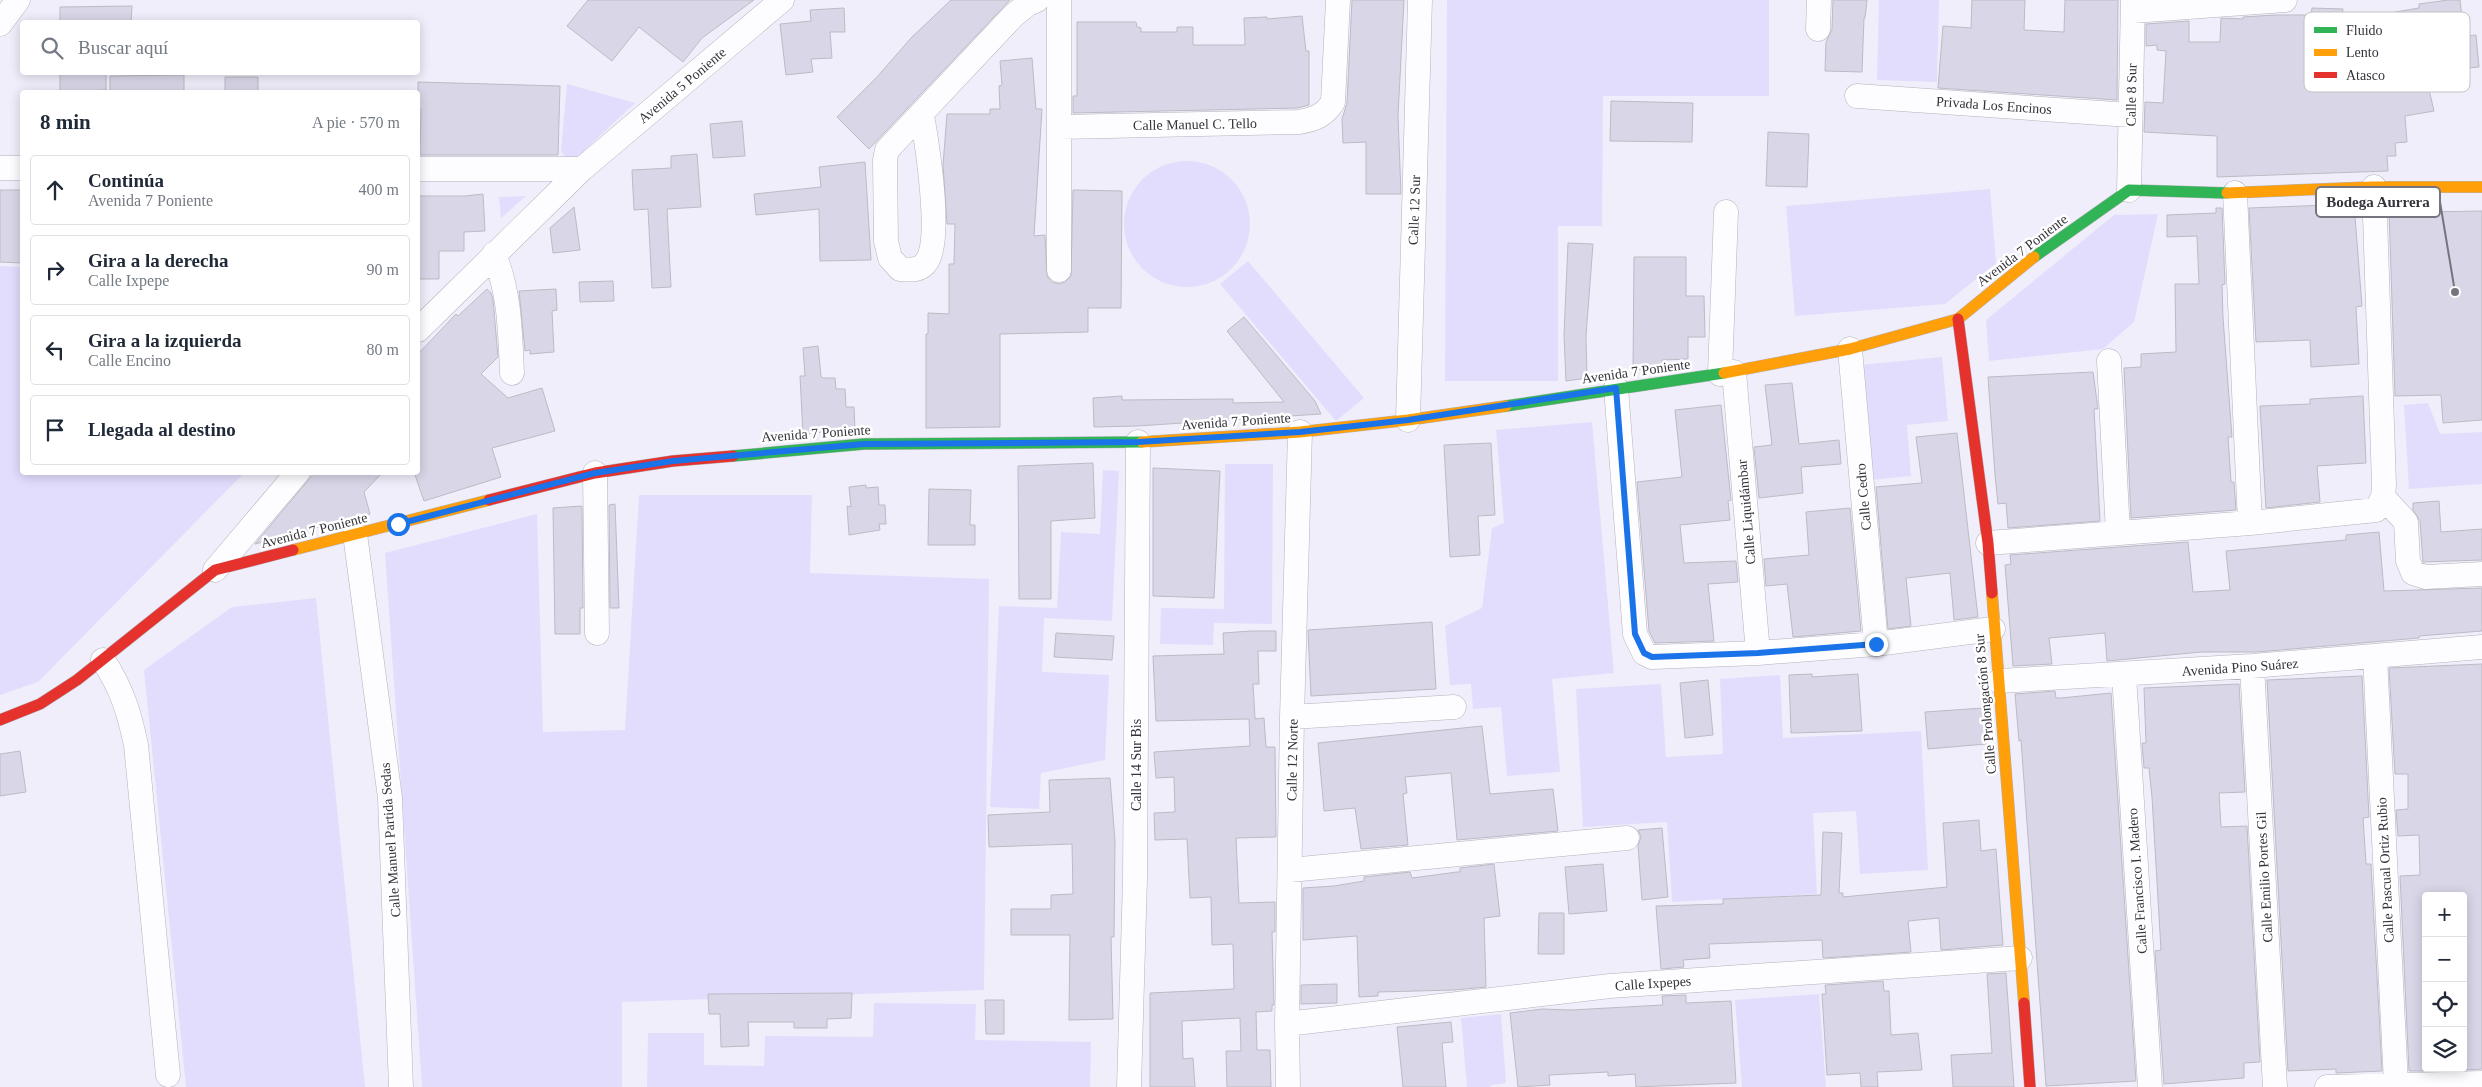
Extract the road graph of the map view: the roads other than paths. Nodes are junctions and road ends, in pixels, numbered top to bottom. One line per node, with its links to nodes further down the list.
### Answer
1 (18, 0): 10 (street)
2 (782, 0): 19 (street, Avenida 5 Poniente)
3 (1037, 0): 13 (street)
4 (1059, 0): 15 (street)
5 (1338, 0): 15 (street, Calle Manuel C. Tello)
6 (1420, 0): 34 (street, Calle 12 Sur)
7 (1819, 0): 11 (street)
8 (2285, 0): 9 (street)
9 (2133, 6): 14 (street, Calle 8 Sur)
10 (0, 24)
11 (1818, 29)
12 (1857, 96): 14 (street, Privada Los Encinos)
13 (922, 115): 13 (street)
14 (2130, 115): 22 (street, Calle 8 Sur)
15 (1060, 127): 26 (street)
16 (0, 168): 17 (street)
17 (20, 168)
18 (420, 169): 19 (street)
19 (582, 169): 25 (street, Avenida 5 Poniente)
20 (2374, 187): 21 (street); 23 (street); 39 (street)
21 (2482, 187)
22 (2129, 190): 23 (street); 27 (street, Avenida 7 Poniente)
23 (2235, 193): 40 (street)
24 (1726, 212): 32 (street, Calle Liquidámbar)
25 (494, 254): 28 (street, Avenida 5 Poniente); 31 (street)
26 (1059, 270)
27 (1958, 319): 29 (street, Avenida 7 Poniente); 43 (street, Calle Prolongación 8 Sur)
28 (420, 328)
29 (1850, 349): 32 (street, Avenida 7 Poniente); 48 (street, Calle Cedro)
30 (2109, 361): 41 (street)
31 (512, 372)
32 (1727, 373): 33 (street, Avenida 7 Poniente); 50 (street, Calle Liquidámbar)
33 (1616, 388): 34 (street, Avenida 7 Poniente); 50 (street)
34 (1408, 420): 35 (street, Avenida 7 Poniente)
35 (1300, 432): 36 (street, Avenida 7 Poniente); 57 (street, Calle 12 Norte)
36 (1138, 442): 37 (street, Avenida 7 Poniente); 67 (street, Calle 14 Sur Bis)
37 (595, 473): 42 (street, Avenida 7 Poniente); 47 (street)
38 (295, 475): 44 (street)
39 (2383, 497): 40 (street); 45 (street)
40 (2250, 523): 41 (street)
41 (2118, 533): 43 (street)
42 (355, 534): 44 (street, Avenida 7 Poniente); 66 (street, Calle Manuel Partida Sedas)
43 (1988, 543): 46 (street, Calle Prolongación 8 Sur)
44 (215, 570): 52 (street, Avenida 7 Poniente)
45 (2482, 574)
46 (1993, 629): 48 (street); 55 (street, Calle Prolongación 8 Sur)
47 (597, 633)
48 (1876, 644): 50 (street)
49 (2482, 648): 51 (street, Avenida Pino Suárez)
50 (1758, 653)
51 (2375, 656): 53 (street, Avenida Pino Suárez); 65 (street, Calle Pascual Ortiz Rubio)
52 (103, 660): 58 (street, Avenida 7 Poniente); 63 (street)
53 (2252, 666): 54 (street, Avenida Pino Suárez); 71 (street, Calle Emilio Portes Gil)
54 (2124, 675): 55 (street, Avenida Pino Suárez); 70 (street, Calle Francisco I. Madero)
55 (1999, 681): 61 (street, Calle Prolongación 8 Sur)
56 (1454, 706): 57 (street)
57 (1292, 717): 60 (street, Calle 12 Norte)
58 (0, 720)
59 (1627, 838): 60 (street)
60 (1290, 870): 62 (street, Calle 12 Norte)
61 (2020, 958): 62 (street, Calle Ixpepes); 69 (street, Calle Prolongación 8 Sur)
62 (1287, 1024): 68 (street, Calle 12 Norte)
63 (168, 1074)
64 (2482, 1083): 65 (street)
65 (2396, 1084): 72 (street)
66 (401, 1087)
67 (1129, 1087)
68 (1288, 1087)
69 (2030, 1087)
70 (2150, 1087)
71 (2275, 1087)
72 (2327, 1087)

